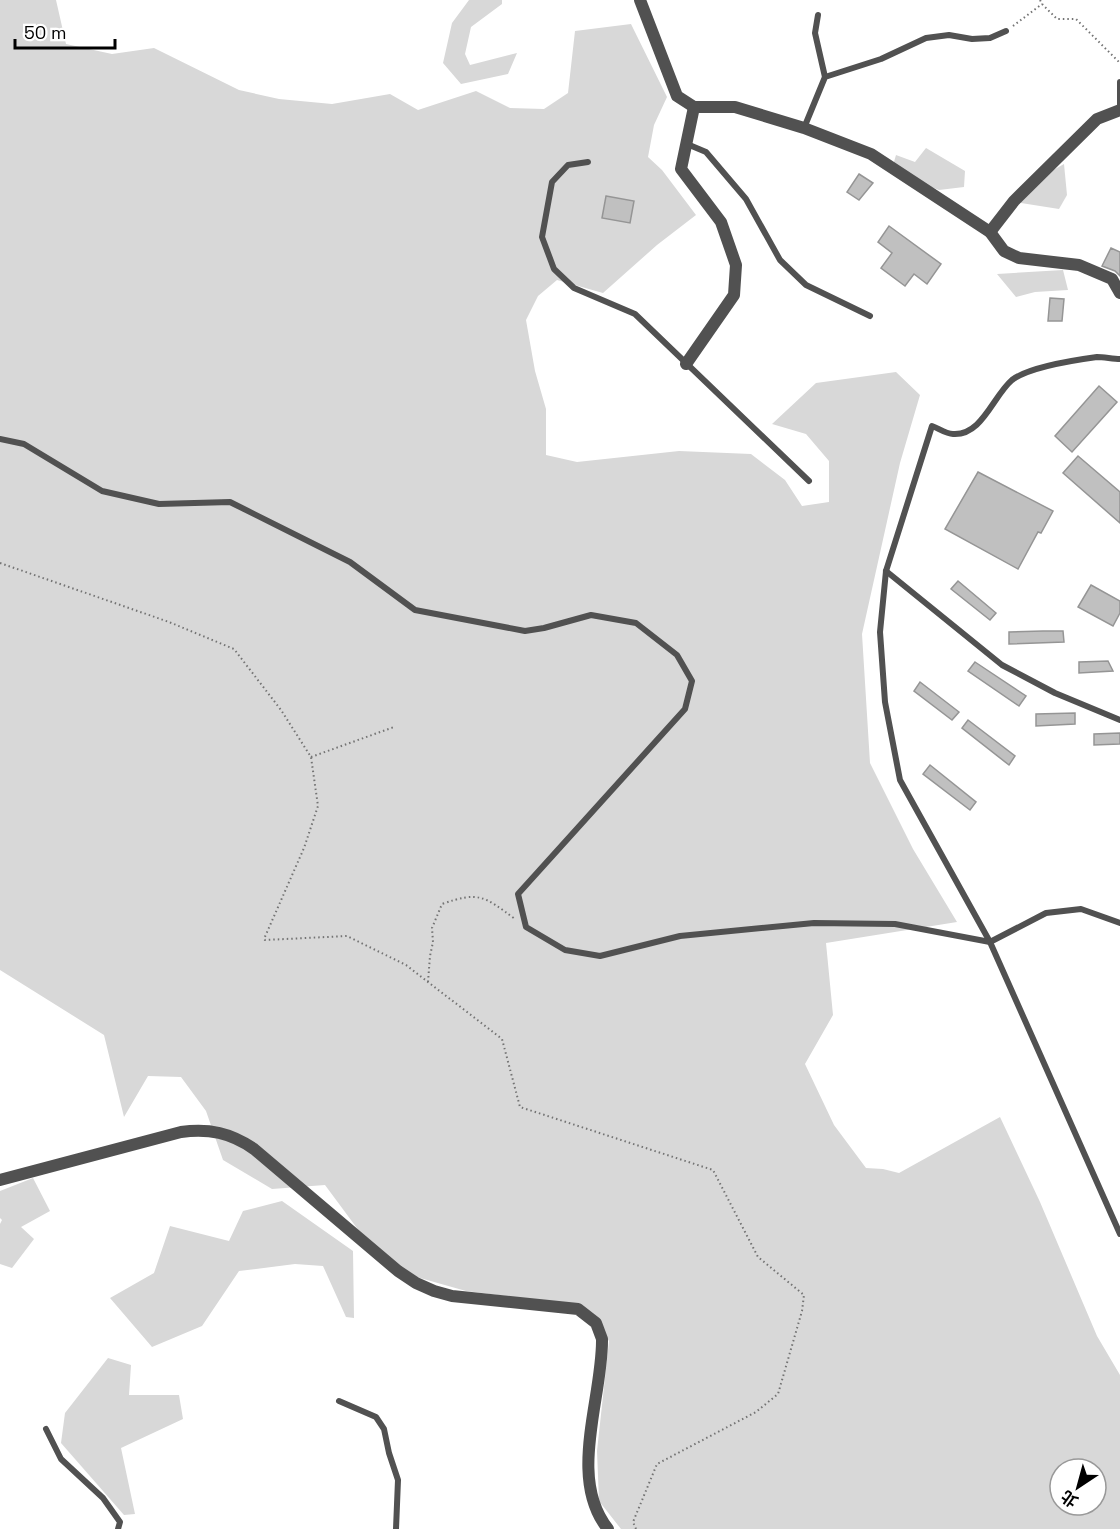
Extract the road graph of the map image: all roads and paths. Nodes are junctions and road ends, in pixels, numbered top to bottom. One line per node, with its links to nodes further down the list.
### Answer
1 (640, 0): 9 (street)
2 (1040, 0): 3 (path)
3 (1042, 4): 5 (path); 6 (path)
4 (819, 15): 7 (lane)
5 (1006, 31): 7 (lane)
6 (1120, 63)
7 (825, 77): 11 (lane)
8 (1120, 82): 10 (lane)
9 (694, 107): 11 (street); 12 (street)
10 (1120, 110): 14 (street)
11 (804, 128): 14 (street)
12 (686, 143): 16 (lane); 18 (street)
13 (588, 162): 18 (lane)
14 (990, 232): 15 (street)
15 (1120, 293)
16 (870, 316)
17 (1120, 359): 22 (lane)
18 (686, 364): 20 (lane)
19 (0, 439): 27 (lane)
20 (809, 481)
21 (0, 563): 25 (path)
22 (886, 571): 23 (lane); 28 (lane)
23 (1120, 720)
24 (394, 727): 25 (path)
25 (311, 757): 29 (path)
26 (1120, 923): 28 (lane)
27 (526, 927): 28 (lane); 29 (path)
28 (990, 942): 31 (lane)
29 (428, 982): 37 (path)
30 (0, 1180): 36 (street)
31 (1120, 1234)
32 (339, 1401): 35 (lane)
33 (46, 1429): 34 (lane)
34 (118, 1529)
35 (396, 1529)
36 (608, 1529)
37 (636, 1529)

